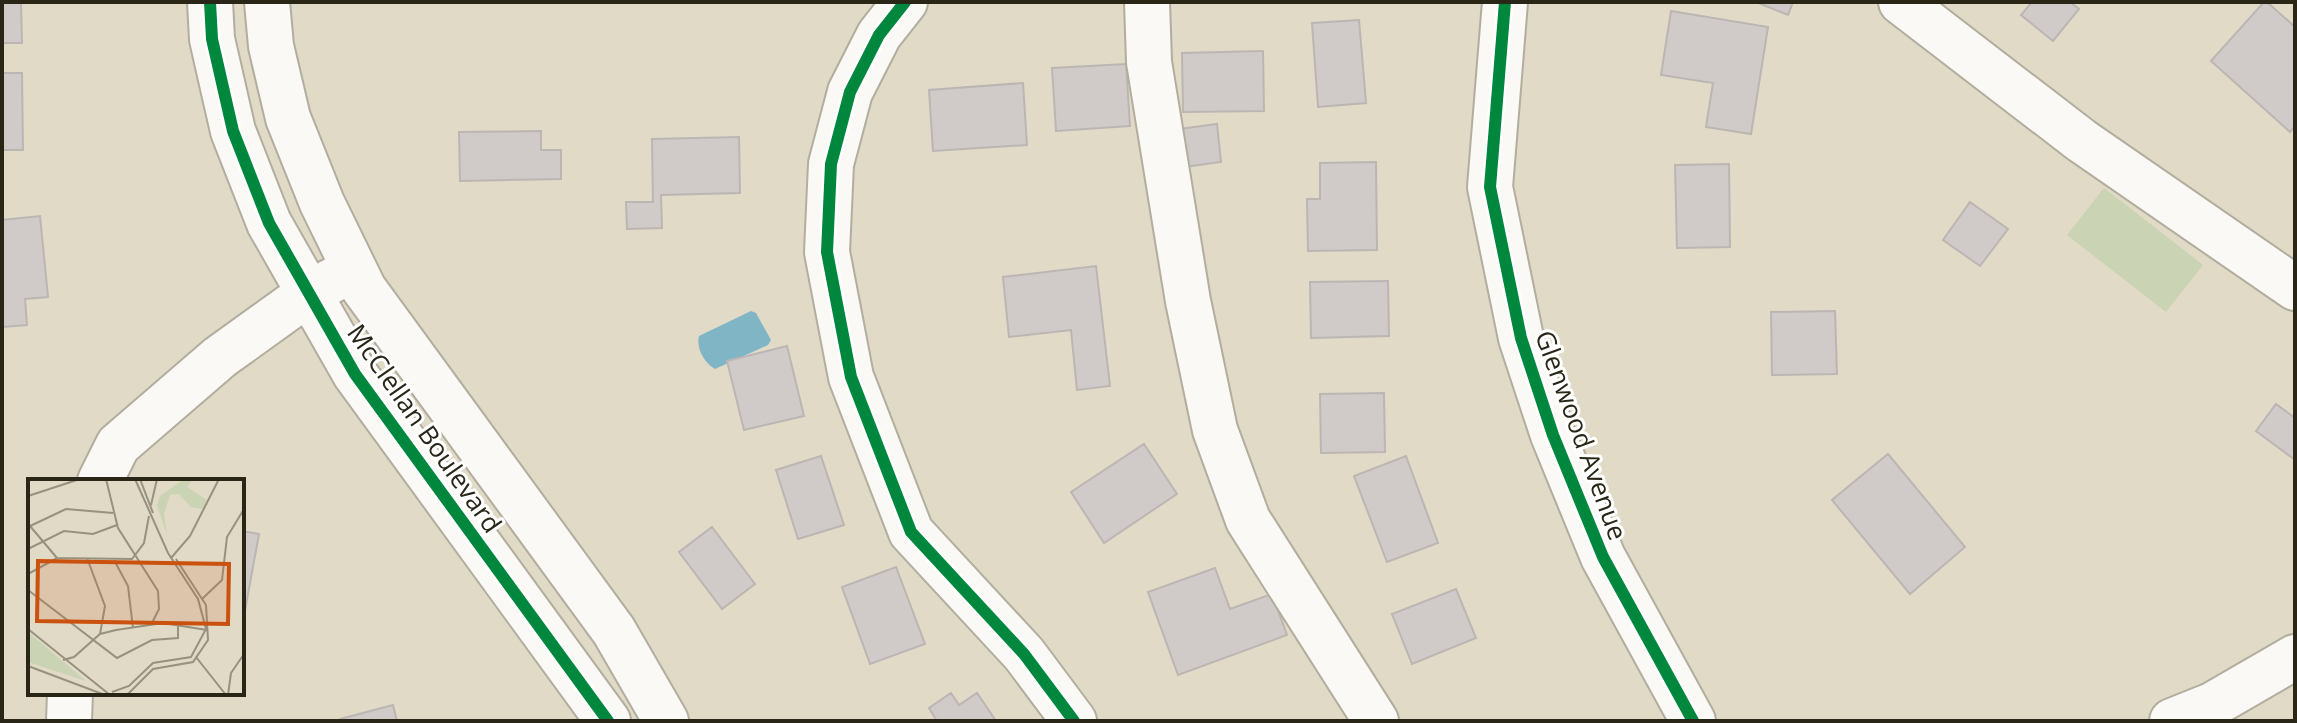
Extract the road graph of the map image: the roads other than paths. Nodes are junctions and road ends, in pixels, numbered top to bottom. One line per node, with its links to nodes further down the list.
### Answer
1 (210, 2): 9 (street, McClellan Boulevard)
2 (267, 2): 7 (street, McClellan Boulevard)
3 (905, 2): 16 (street)
4 (1147, 2): 17 (street)
5 (1505, 2): 18 (street, Glenwood Avenue)
6 (1901, 2): 8 (street)
7 (354, 268): 9 (street); 15 (street, McClellan Boulevard)
8 (2295, 288)
9 (309, 293): 10 (street); 14 (street, McClellan Boulevard)
10 (101, 479)
11 (2295, 657): 19 (street)
12 (70, 695): 13 (street)
13 (69, 721)
14 (608, 721)
15 (666, 721)
16 (1074, 721)
17 (1376, 721)
18 (1693, 721)
19 (2172, 721)

